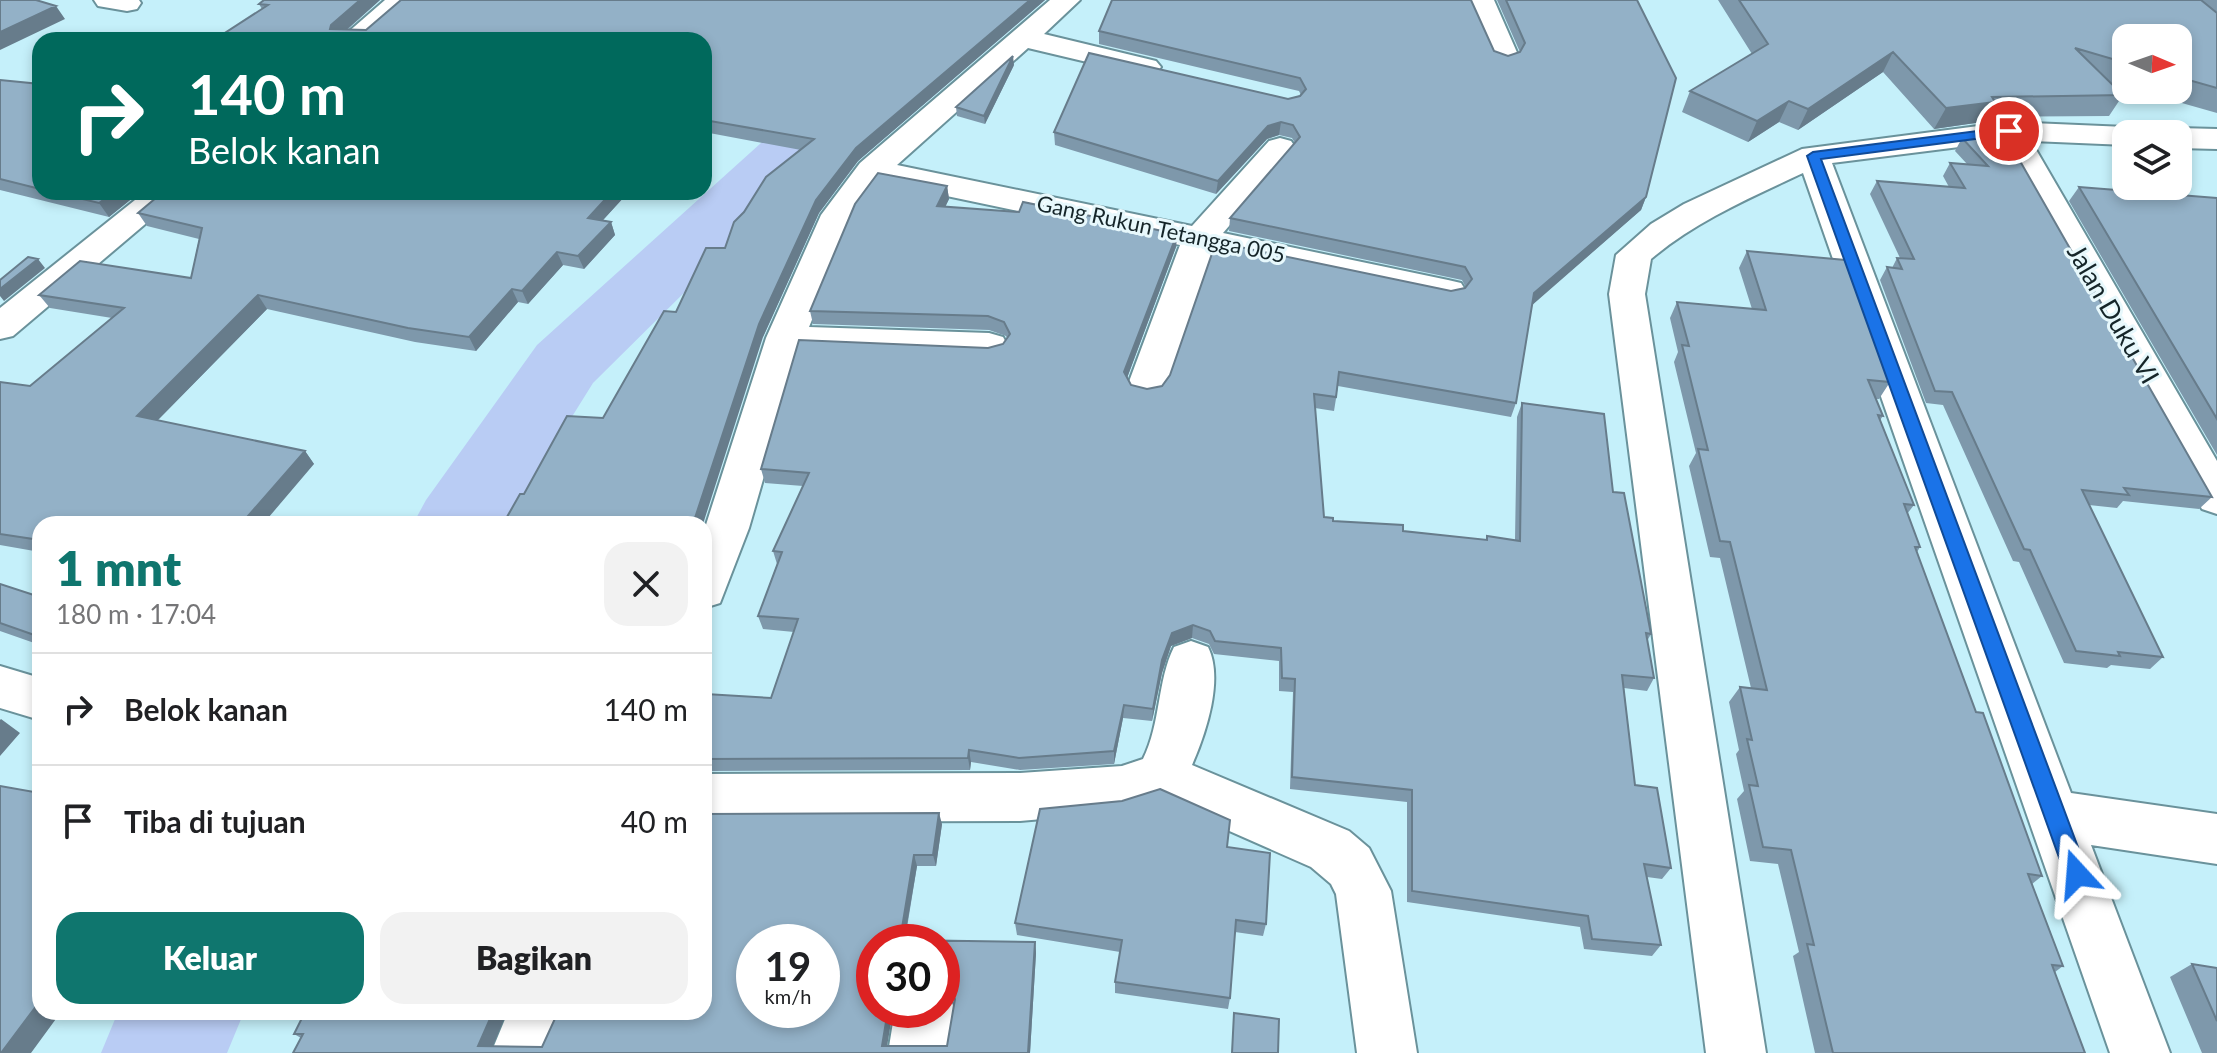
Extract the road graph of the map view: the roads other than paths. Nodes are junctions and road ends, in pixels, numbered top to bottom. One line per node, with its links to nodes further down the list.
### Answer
1 (402, 0): 4 (street)
2 (1066, 0): 5 (street)
3 (1480, 0): 6 (street)
4 (363, 32)
5 (1023, 38): 7 (street); 14 (street)
6 (1504, 57)
7 (1178, 74)
8 (2009, 131): 9 (street); 13 (street); 22 (street, Jalan Duku VI)
9 (2112, 135)
10 (2192, 138): 11 (street)
11 (2217, 139)
12 (1280, 148): 16 (street)
13 (1813, 156): 29 (street); 36 (street)
14 (872, 170): 16 (street, Gang Rukun Tetangga 005); 19 (street)
15 (156, 200): 18 (street)
16 (1201, 237): 17 (street, Gang Rukun Tetangga 005); 21 (street)
17 (1448, 291)
18 (0, 327)
19 (785, 338): 20 (street); 23 (street)
20 (989, 346)
21 (1147, 387)
22 (2217, 498)
23 (712, 568)
24 (1191, 661): 27 (street)
25 (0, 687): 26 (street)
26 (32, 697)
27 (1161, 776): 28 (street); 35 (street)
28 (712, 798)
29 (2056, 815): 30 (street); 37 (street)
30 (2217, 839)
31 (535, 1020): 33 (street)
32 (922, 1028): 34 (street)
33 (521, 1053)
34 (918, 1053)
35 (1387, 1053)
36 (1736, 1053)
37 (2140, 1053)

